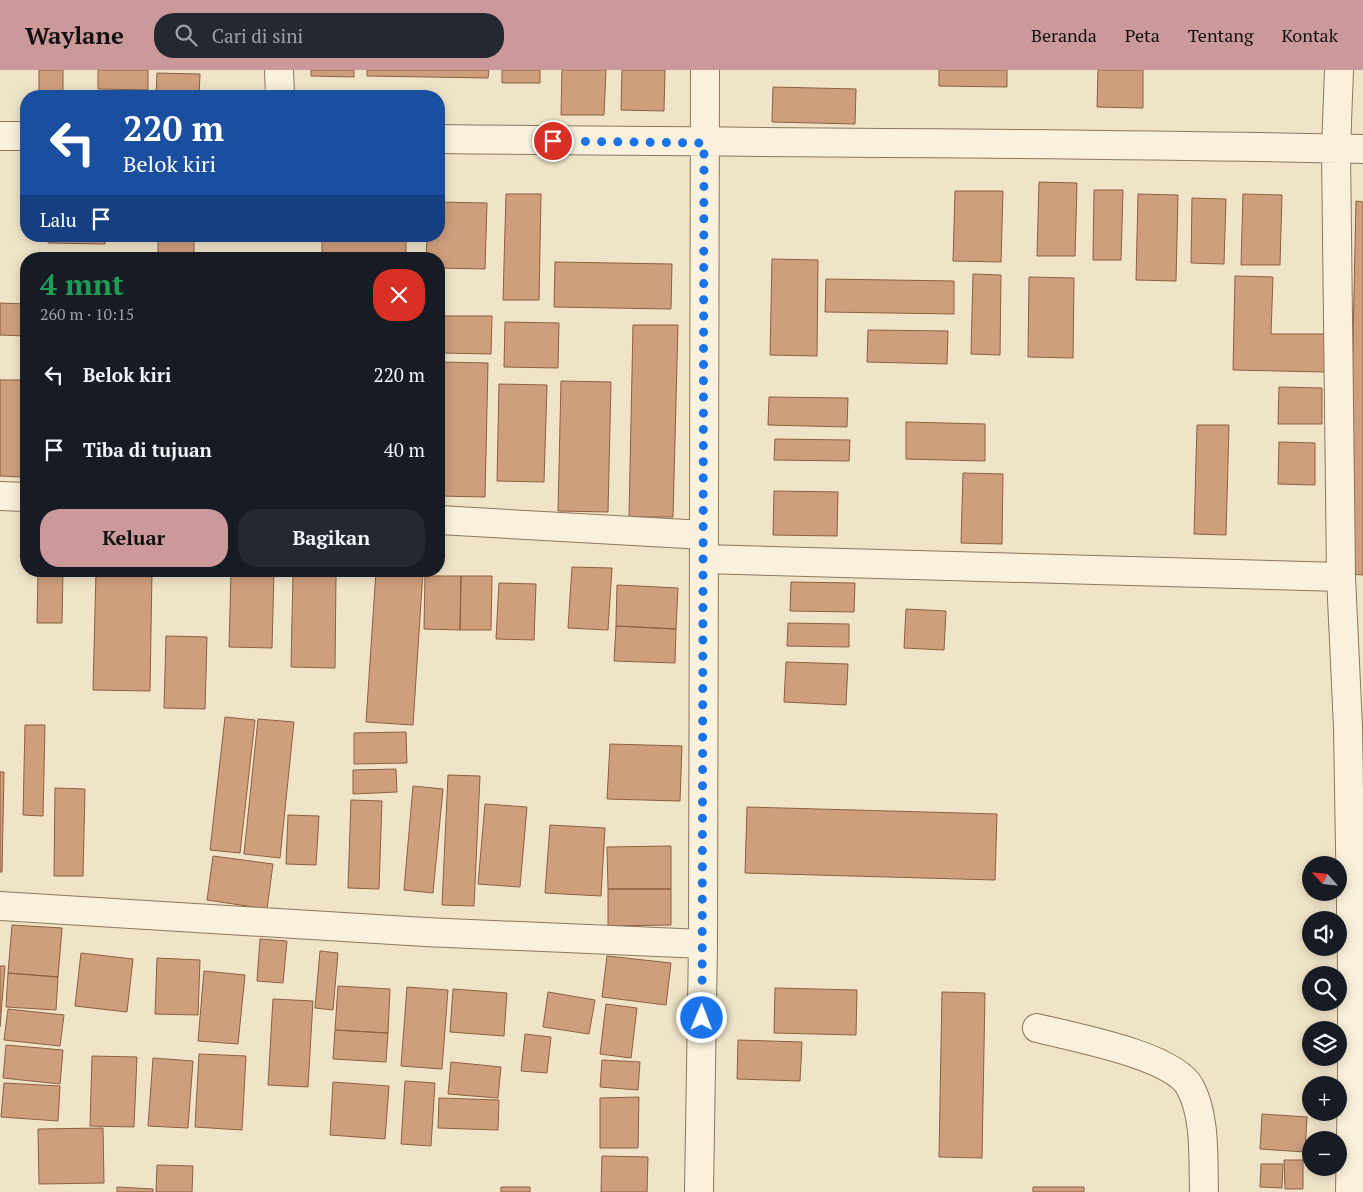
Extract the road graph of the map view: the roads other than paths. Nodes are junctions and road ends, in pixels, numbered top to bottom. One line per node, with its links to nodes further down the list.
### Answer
1 (280, 70): 4 (street)
2 (705, 70): 8 (street)
3 (1339, 70): 9 (street)
4 (280, 90)
5 (0, 136): 6 (street)
6 (20, 136)
7 (445, 140): 8 (street)
8 (704, 143): 9 (street); 14 (street)
9 (1336, 149): 10 (street); 15 (street)
10 (1363, 150)
11 (0, 496): 12 (street)
12 (20, 497)
13 (445, 521): 14 (street)
14 (704, 547): 15 (street); 17 (street)
15 (1341, 576): 18 (street)
16 (0, 906): 17 (street)
17 (703, 944): 20 (street)
18 (1357, 967): 22 (street)
19 (1037, 1028): 21 (street)
20 (699, 1192)
21 (1204, 1192)
22 (1350, 1192)

